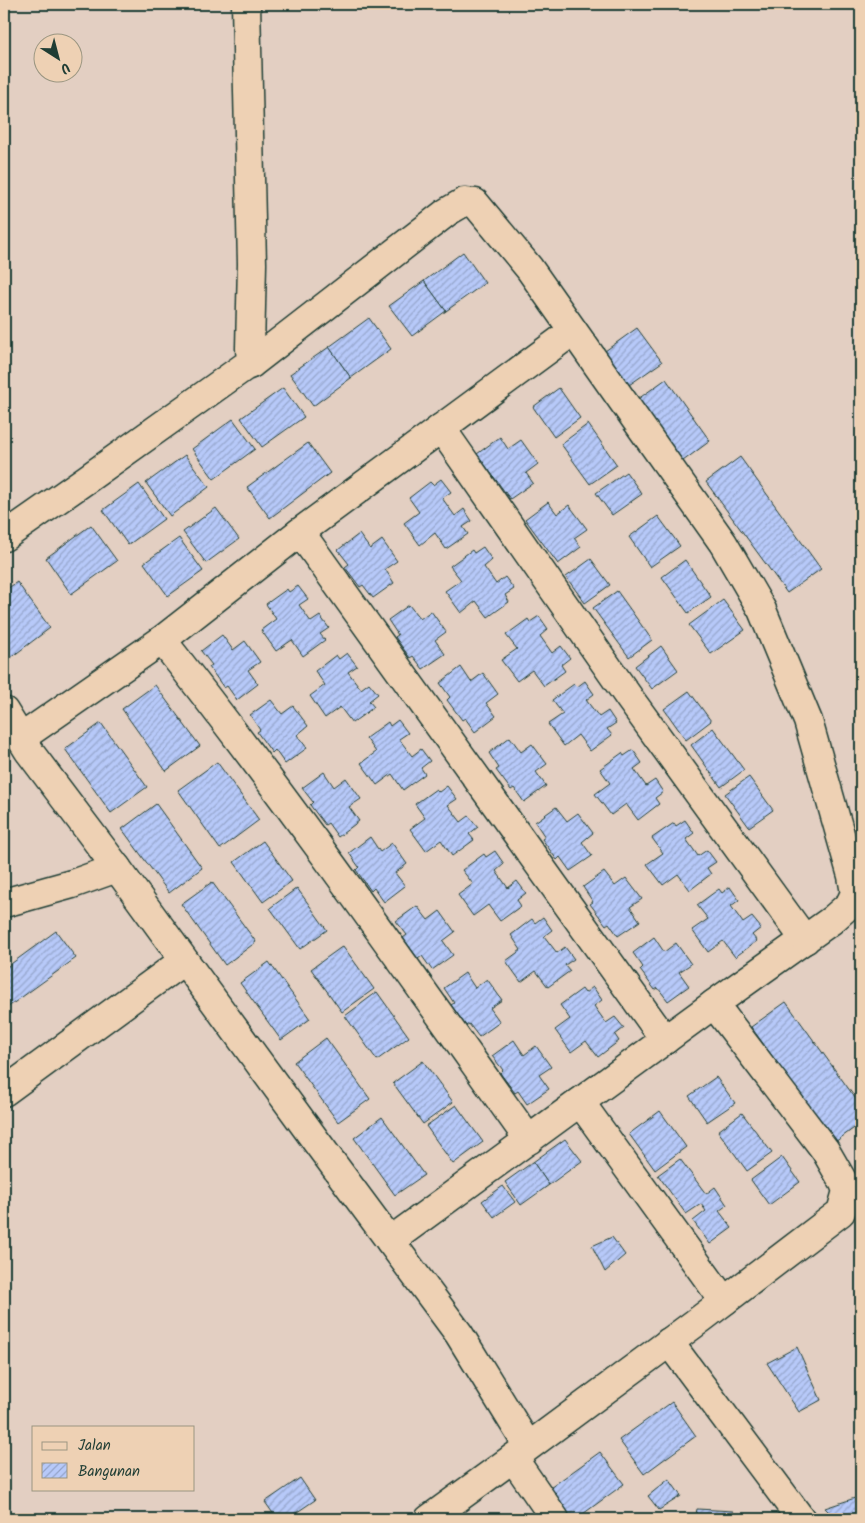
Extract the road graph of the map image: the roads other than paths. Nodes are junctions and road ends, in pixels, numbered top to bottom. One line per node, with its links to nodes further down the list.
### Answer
1 (246, 4): 3 (street)
2 (573, 331): 3 (street); 4 (street); 12 (street)
3 (251, 364): 6 (street)
4 (441, 428): 5 (street); 12 (street)
5 (300, 532): 7 (street); 15 (street)
6 (4, 537)
7 (162, 640): 9 (street); 18 (street)
8 (4, 710): 9 (street)
9 (21, 738): 10 (street)
10 (117, 868): 11 (street); 13 (street)
11 (4, 903)
12 (805, 940): 14 (street)
13 (184, 961): 16 (street); 19 (street)
14 (714, 1004): 15 (street); 20 (street)
15 (665, 1040): 17 (street)
16 (4, 1092)
17 (580, 1102): 18 (street); 20 (street)
18 (529, 1140): 19 (street)
19 (390, 1241): 22 (street)
20 (724, 1301): 21 (street)
21 (669, 1342): 22 (street); 25 (street)
22 (520, 1452): 23 (street); 24 (street)
23 (428, 1519)
24 (555, 1519)
25 (801, 1519)

